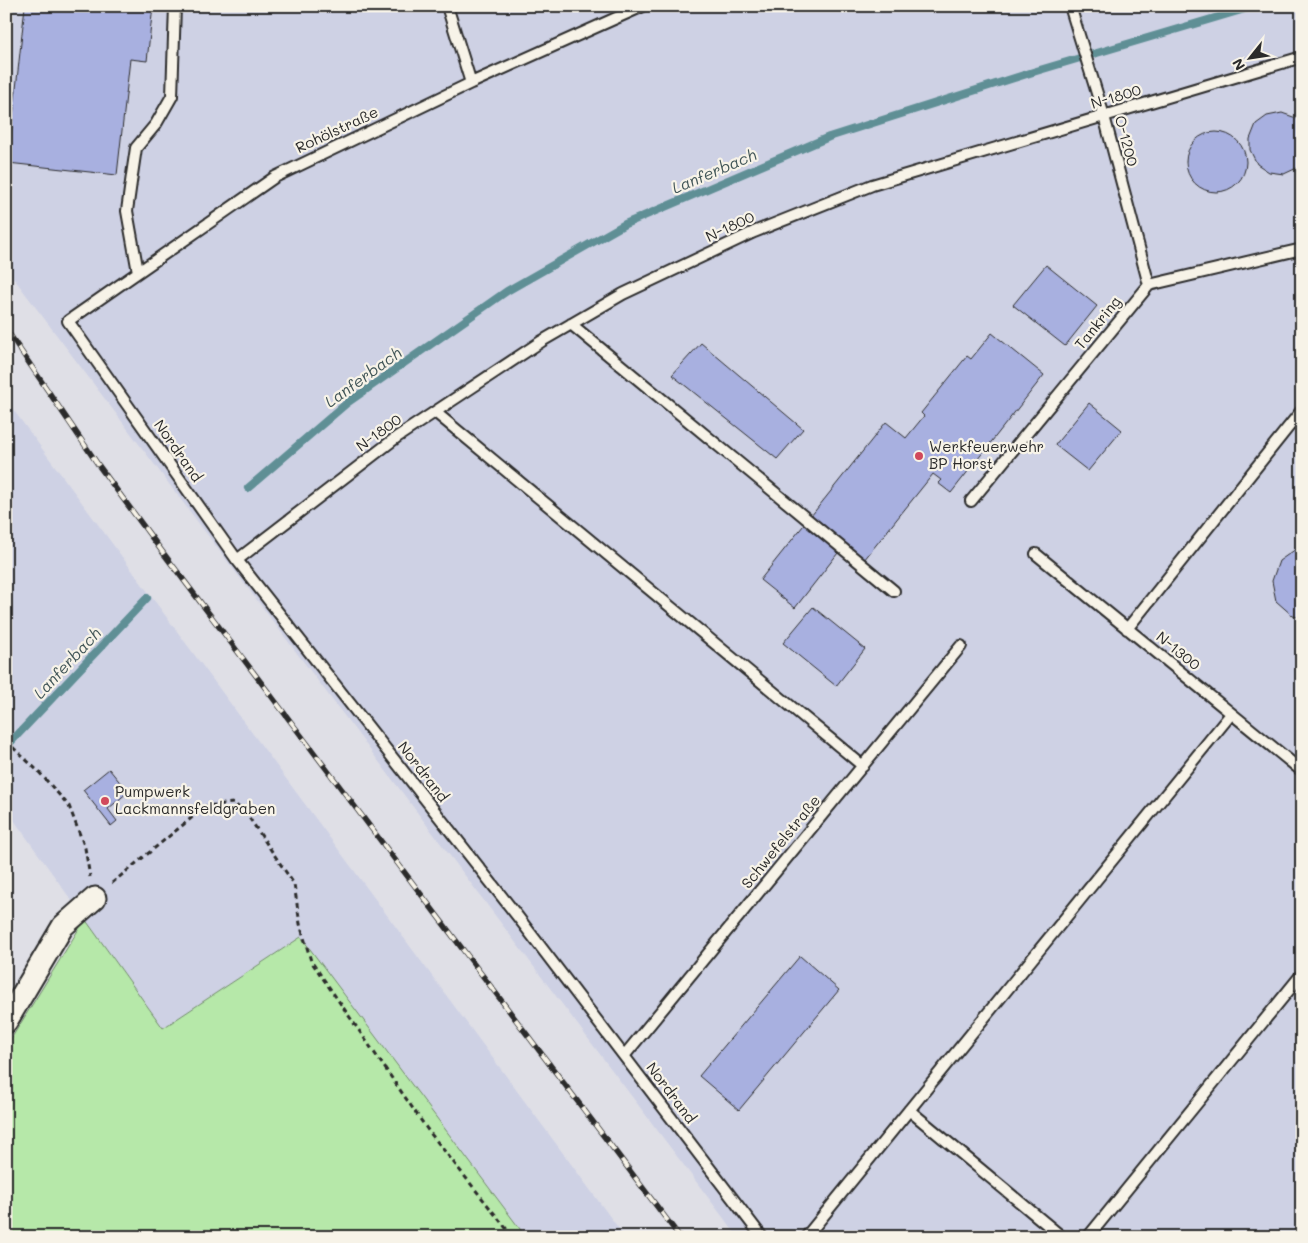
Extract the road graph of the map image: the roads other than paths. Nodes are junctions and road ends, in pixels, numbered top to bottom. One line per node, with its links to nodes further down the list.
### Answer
1 (175, 6): 9 (lane)
2 (447, 6): 6 (lane)
3 (643, 6): 6 (lane, Rohölstraße)
4 (1070, 6): 7 (lane, O-1200)
5 (1302, 58): 7 (lane, N-1800)
6 (471, 83): 9 (lane, Rohölstraße)
7 (1104, 116): 10 (lane, O-1200); 12 (lane, N-1800)
8 (1302, 249): 10 (lane)
9 (138, 272): 11 (lane, Rohölstraße)
10 (1148, 285): 15 (lane, Tankring)
11 (68, 321): 17 (lane, Nordrand)
12 (571, 324): 14 (lane, N-1800); 18 (lane)
13 (1302, 410): 19 (lane)
14 (435, 412): 17 (lane, N-1800); 22 (lane)
15 (971, 501)
16 (1036, 554): 19 (lane, N-1300)
17 (237, 560): 27 (lane, Nordrand)
18 (894, 591)
19 (1127, 629): 21 (lane, N-1300)
20 (961, 646): 22 (lane, Schwefelstraße)
21 (1231, 714): 23 (lane, N-1300); 28 (lane)
22 (863, 766): 27 (lane, Schwefelstraße)
23 (1302, 771)
24 (94, 898): 26 (street)
25 (1302, 974): 32 (lane)
26 (6, 1022)
27 (624, 1056): 29 (lane, Nordrand)
28 (909, 1110): 30 (lane); 31 (lane)
29 (762, 1237)
30 (806, 1237)
31 (1062, 1237)
32 (1088, 1237)

